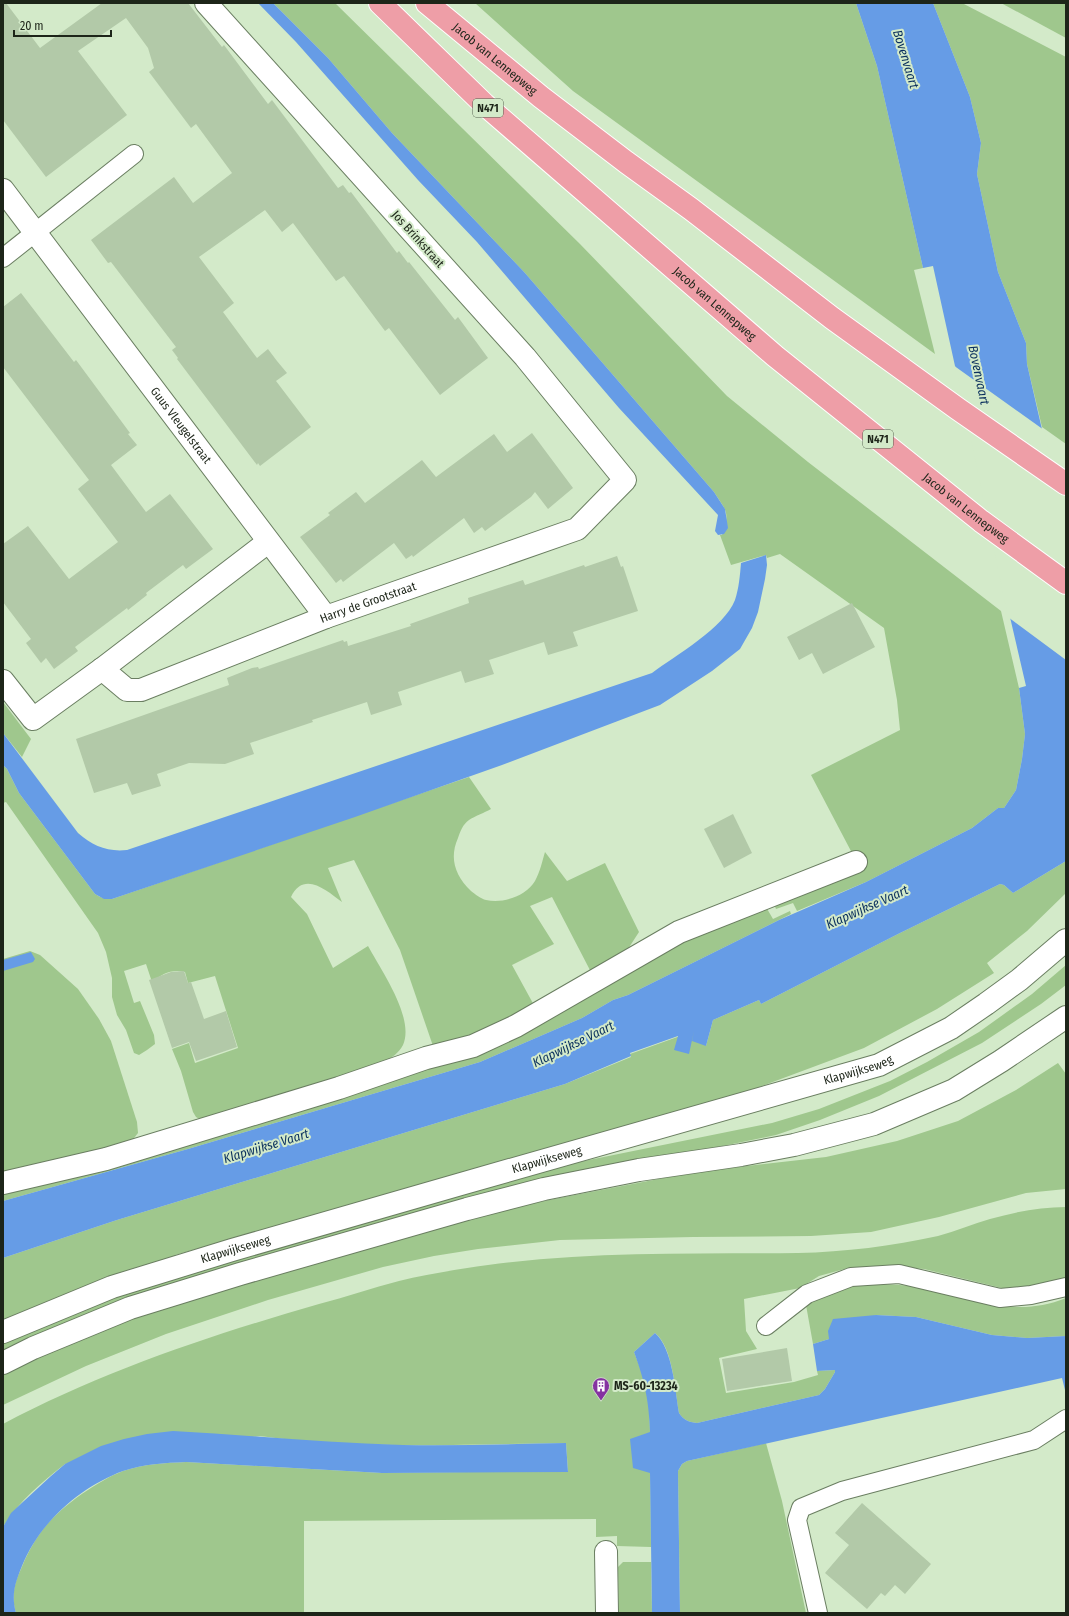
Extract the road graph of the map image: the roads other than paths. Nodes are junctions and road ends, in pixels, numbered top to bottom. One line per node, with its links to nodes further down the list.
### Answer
1 (206, 3): 8 (street, Jos Brinkstraat)
2 (380, 3): 11 (main road, Jacob van Lennepweg / N471)
3 (427, 3): 9 (main road, Jacob van Lennepweg)
4 (134, 154): 6 (lane)
5 (3, 190): 6 (street, Guus Vleugelstraat)
6 (36, 232): 7 (lane); 10 (street, Guus Vleugelstraat)
7 (3, 258)
8 (625, 480): 12 (street, Harry de Grootstraat)
9 (1064, 483)
10 (268, 542): 12 (street, Guus Vleugelstraat); 13 (street)
11 (1066, 583)
12 (326, 617): 13 (street, Harry de Grootstraat)
13 (102, 669): 14 (street)
14 (3, 681)
15 (856, 862): 18 (street)
16 (1066, 940): 21 (street, Klapwijkseweg)
17 (1066, 1017): 22 (street, Klapwijkseweg)
18 (3, 1183)
19 (1066, 1287): 20 (lane)
20 (766, 1326)
21 (3, 1332)
22 (3, 1363)
23 (1066, 1420): 26 (lane)
24 (606, 1552): 25 (street)
25 (607, 1613)
26 (818, 1613)

